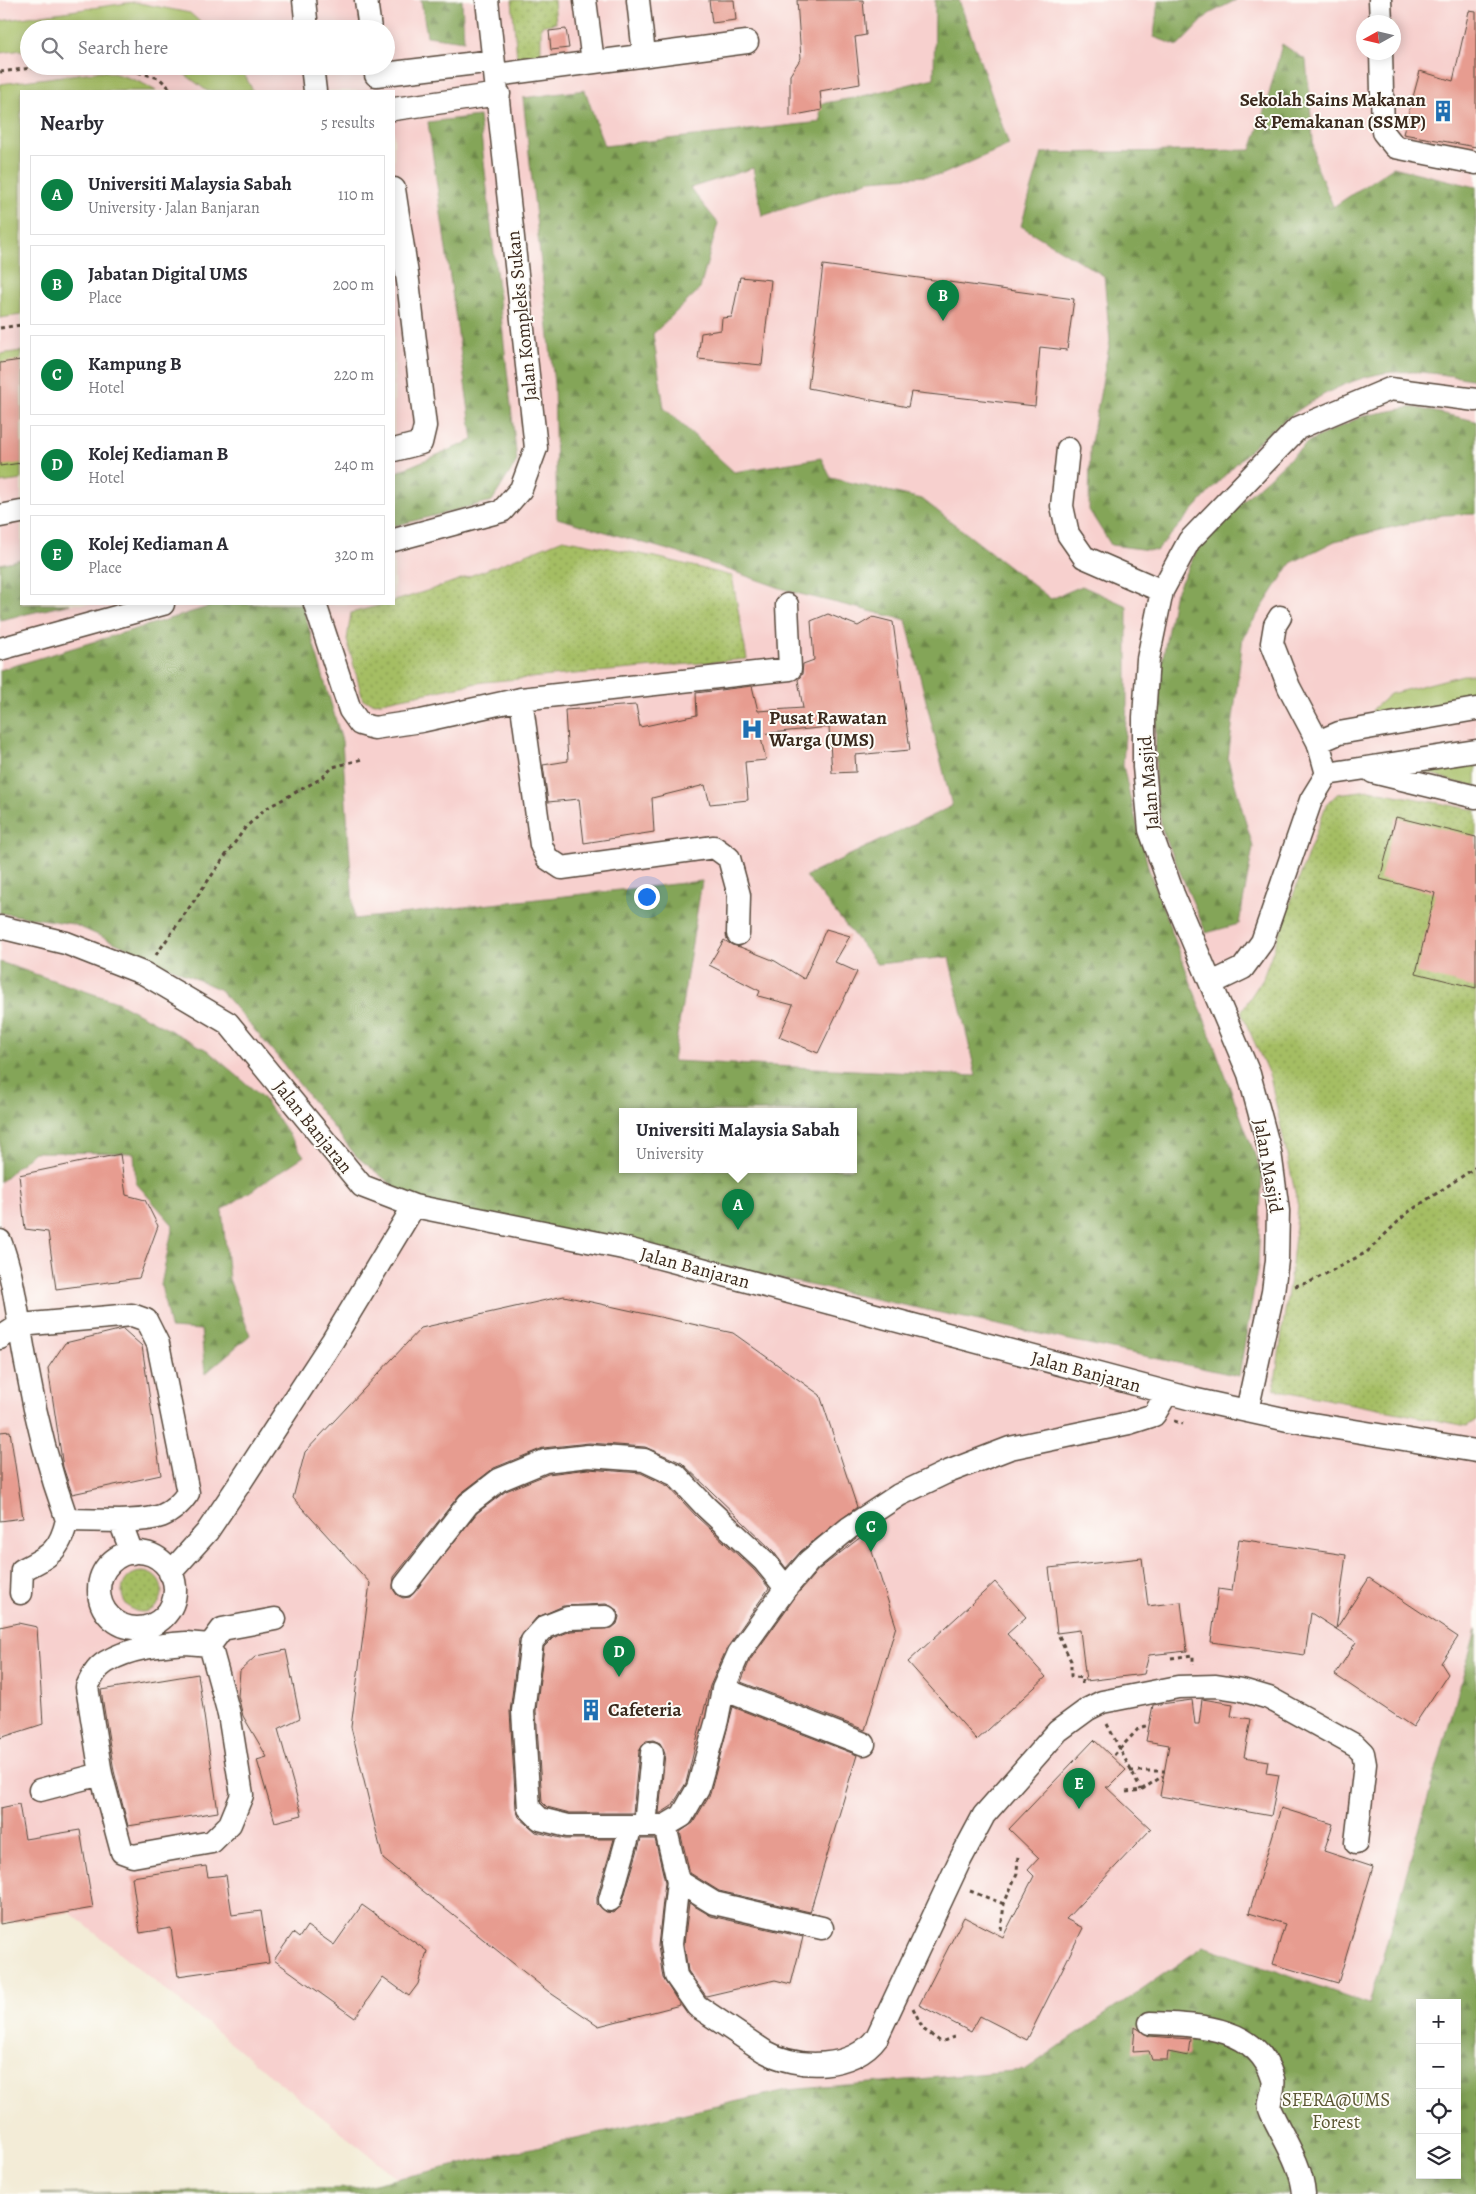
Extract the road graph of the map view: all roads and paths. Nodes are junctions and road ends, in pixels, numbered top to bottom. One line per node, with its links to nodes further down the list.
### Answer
1 (304, 0): 8 (street)
2 (366, 0): 9 (street)
3 (487, 0): 18 (street, Jalan Kompleks Sukan)
4 (585, 0): 13 (street)
5 (638, 0): 11 (street)
6 (1380, 0): 7 (street)
7 (1380, 15)
8 (306, 20)
9 (369, 20)
10 (747, 42): 11 (street)
11 (644, 54): 13 (street)
12 (1381, 60): 23 (street)
13 (593, 62): 18 (street)
14 (20, 70): 15 (path)
15 (0, 72)
16 (148, 75): 20 (path)
17 (313, 75): 21 (street)
18 (496, 77): 19 (street); 22 (street); 33 (street, Jalan Kompleks Sukan)
19 (377, 78)
20 (172, 90)
21 (315, 90)
22 (395, 109)
23 (1476, 163)
24 (395, 202): 25 (street)
25 (401, 282): 29 (street)
26 (20, 325): 27 (path)
27 (0, 328)
28 (1476, 400): 34 (street, Jalan Masjid)
29 (395, 450)
30 (1068, 450): 34 (street)
31 (20, 512): 32 (street)
32 (0, 516)
33 (395, 540)
34 (1162, 591): 51 (street, Jalan Masjid)
35 (159, 605): 39 (street)
36 (315, 605): 40 (street)
37 (787, 605): 40 (street)
38 (1280, 617): 42 (street)
39 (0, 649)
40 (521, 699): 49 (street)
41 (1476, 709): 42 (street)
42 (1318, 742): 46 (street)
43 (1476, 751): 45 (street)
44 (363, 760): 50 (path)
45 (1355, 768): 46 (street); 47 (street)
46 (1327, 774): 51 (street)
47 (1476, 797)
48 (0, 927): 50 (street, Jalan Banjaran)
49 (738, 934)
50 (145, 974): 53 (street, Jalan Banjaran)
51 (1212, 983): 55 (street, Jalan Masjid)
52 (1476, 1167): 55 (path)
53 (414, 1206): 58 (street, Jalan Banjaran); 64 (street)
54 (0, 1241): 56 (street)
55 (1273, 1292): 59 (street, Jalan Masjid)
56 (20, 1325): 57 (street); 61 (street); 62 (street)
57 (0, 1338)
58 (1167, 1393): 59 (street, Jalan Banjaran); 66 (street)
59 (1247, 1411): 60 (street, Jalan Banjaran)
60 (1476, 1451)
61 (67, 1520): 62 (street); 67 (street)
62 (120, 1521): 63 (street)
63 (132, 1553): 64 (street); 71 (street)
64 (170, 1573): 71 (street)
65 (405, 1585): 66 (street)
66 (786, 1588): 73 (street)
67 (21, 1593)
68 (606, 1617): 87 (street)
69 (274, 1619): 72 (street)
70 (1059, 1636): 74 (path)
71 (148, 1637): 72 (street); 82 (street)
72 (210, 1645): 82 (street)
73 (723, 1689): 76 (street); 87 (street)
74 (1102, 1702): 77 (path); 88 (street); 91 (street)
75 (1149, 1726): 77 (path)
76 (864, 1744)
77 (1120, 1751): 79 (path); 80 (path)
78 (652, 1753): 87 (street)
79 (1114, 1755)
80 (1130, 1771): 81 (path); 85 (path)
81 (1165, 1771)
82 (101, 1774): 84 (street)
83 (1163, 1776): 85 (path)
84 (40, 1790)
85 (1141, 1790): 86 (path)
86 (1126, 1792)
87 (647, 1826): 90 (street); 92 (street)
88 (1356, 1843)
89 (1018, 1854): 93 (path)
90 (678, 1880): 94 (street); 96 (street)
91 (949, 1883): 93 (path); 96 (street)
92 (610, 1900)
93 (1004, 1904): 95 (path)
94 (822, 1928)
95 (1001, 1930)
96 (895, 1998): 98 (path)
97 (1150, 2023): 99 (street)
98 (954, 2036)
99 (1304, 2194)

